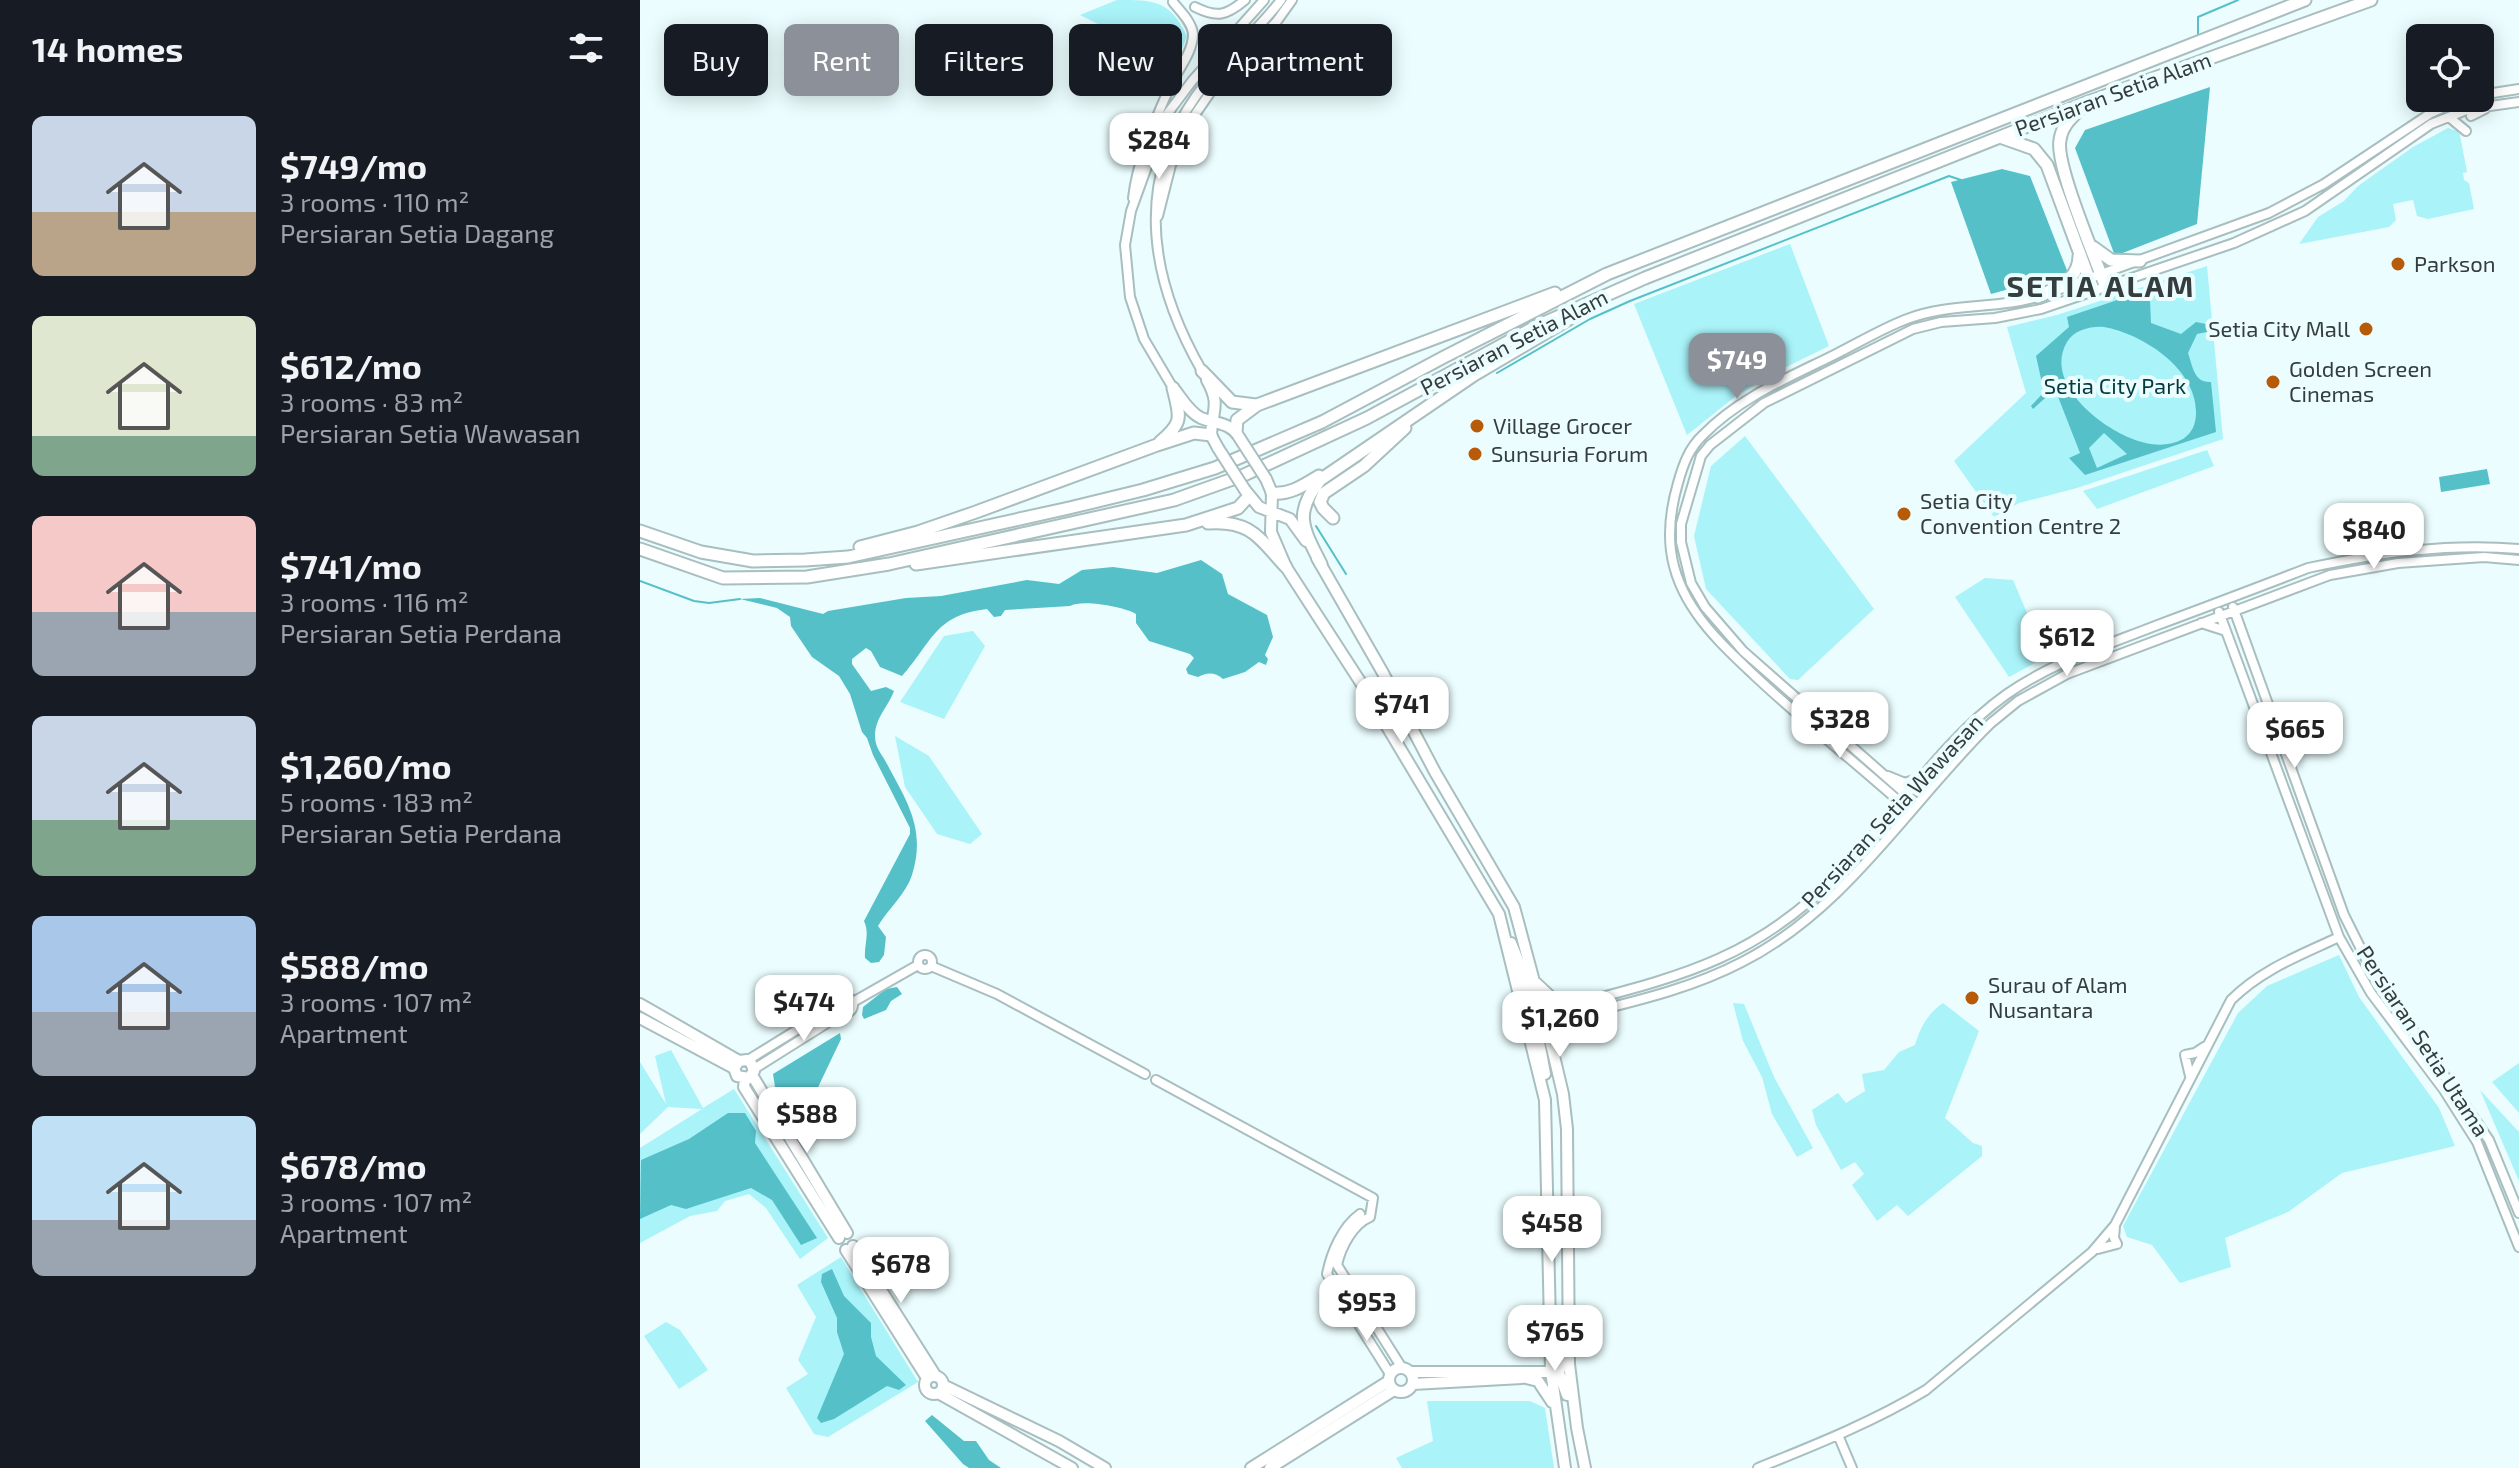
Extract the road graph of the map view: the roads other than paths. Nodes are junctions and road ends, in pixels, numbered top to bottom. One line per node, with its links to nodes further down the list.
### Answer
1 (1245, 0): 9 (street)
2 (1264, 0): 20 (street)
3 (1281, 0): 21 (street)
4 (1292, 0): 21 (street)
5 (2305, 0): 25 (highway, Persiaran Setia Alam)
6 (2371, 0): 12 (highway, Persiaran Setia Alam)
7 (2378, 0): 12 (highway)
8 (1173, 2): 20 (street)
9 (1195, 7)
10 (2519, 89): 11 (street)
11 (2494, 93)
12 (2088, 102): 19 (highway, Persiaran Setia Alam); 22 (highway)
13 (2519, 102): 14 (street)
14 (2497, 103): 16 (street); 17 (street)
15 (2437, 112): 24 (street)
16 (2471, 116)
17 (2449, 117): 18 (street); 28 (street)
18 (2466, 131)
19 (2000, 137): 23 (highway); 27 (highway, Persiaran Setia Alam)
20 (1131, 211): 31 (street)
21 (1156, 225): 30 (street)
22 (2090, 243): 24 (highway); 26 (highway)
23 (2079, 251): 26 (highway); 29 (highway)
24 (2140, 261): 26 (street)
25 (1607, 274): 32 (highway); 47 (highway, Persiaran Setia Alam)
26 (2095, 277): 28 (highway); 29 (street)
27 (1645, 278): 33 (highway); 49 (highway, Persiaran Setia Alam)
28 (2100, 290): 61 (street)
29 (2038, 297): 61 (street)
30 (1202, 371): 32 (highway); 34 (main road)
31 (1173, 388): 34 (main road); 37 (highway)
32 (1257, 405): 35 (highway)
33 (1416, 416): 38 (highway); 42 (highway)
34 (1213, 421): 35 (main road); 36 (main road)
35 (1238, 434): 40 (main road, bridge)
36 (1211, 435): 37 (highway); 39 (main road, bridge)
37 (1157, 445): 47 (highway)
38 (1344, 462): 40 (highway); 50 (highway)
39 (1247, 493): 41 (main road); 43 (highway)
40 (1272, 493): 41 (main road)
41 (1272, 511): 50 (main road); 51 (main road)
42 (1333, 518)
43 (1186, 525): 49 (highway); 51 (highway)
44 (640, 531): 47 (highway, Persiaran Setia Alam)
45 (640, 549): 49 (highway, Persiaran Setia Alam)
46 (2519, 549): 52 (street, Persiaran Setia Wawasan)
47 (805, 560)
48 (2519, 560): 54 (street, Persiaran Setia Wawasan)
49 (889, 564)
50 (1321, 564): 72 (main road)
51 (1286, 567): 65 (main road)
52 (2230, 598): 53 (street, Persiaran Setia Wawasan); 55 (street, Persiaran Setia Utama)
53 (2216, 603): 56 (street, Persiaran Setia Utama); 60 (street, Persiaran Setia Wawasan)
54 (2252, 603): 55 (street, Persiaran Setia Wawasan); 58 (street)
55 (2235, 610): 56 (street, Persiaran Setia Wawasan); 58 (street, Persiaran Setia Utama)
56 (2221, 615): 57 (street, Persiaran Setia Wawasan); 59 (street, Persiaran Setia Utama)
57 (2201, 623): 59 (street); 63 (street, Persiaran Setia Wawasan)
58 (2239, 623): 66 (street, Persiaran Setia Utama)
59 (2226, 631): 67 (street, Persiaran Setia Utama)
60 (1928, 772): 61 (street); 62 (street, Persiaran Setia Wawasan)
61 (1873, 774): 62 (street); 64 (street)
62 (1905, 799): 63 (street); 64 (street, Persiaran Setia Wawasan)
63 (1914, 807): 74 (street, Persiaran Setia Wawasan)
64 (1871, 836): 74 (street, Persiaran Setia Wawasan)
65 (1499, 914): 76 (main road); 81 (main road)
66 (2344, 915): 68 (street); 70 (street, Persiaran Setia Utama)
67 (2333, 919): 68 (street, Persiaran Setia Utama); 69 (street)
68 (2339, 937): 69 (street); 70 (street); 71 (street, Persiaran Setia Utama)
69 (2326, 943): 71 (street); 77 (street)
70 (2361, 951): 82 (street, Persiaran Setia Utama)
71 (2348, 953): 83 (street, Persiaran Setia Utama)
72 (1533, 978): 74 (main road); 76 (main road)
73 (640, 1004): 79 (main road)
74 (1582, 1008): 76 (street, Persiaran Setia Wawasan); 78 (main road)
75 (640, 1018): 79 (main road)
76 (1541, 1019): 78 (main road); 81 (main road)
77 (2207, 1044): 80 (street); 80 (street)
78 (1553, 1052): 87 (main road)
79 (745, 1069): 84 (street); 92 (main road)
80 (2190, 1076): 96 (street)
81 (1545, 1100): 88 (main road)
82 (2519, 1213)
83 (2519, 1247)
84 (1333, 1267): 85 (street); 86 (street)
85 (1344, 1277): 86 (street); 90 (street)
86 (1333, 1284): 93 (street)
87 (1569, 1304): 89 (main road); 99 (main road)
88 (1550, 1343): 89 (main road); 91 (main road)
89 (1554, 1374): 91 (main road); 95 (main road); 99 (main road)
90 (1408, 1375): 91 (main road); 93 (main road); 93 (main road)
91 (1526, 1375): 95 (main road)
92 (931, 1377): 94 (main road); 94 (main road)
93 (1391, 1382): 103 (main road); 104 (main road)
94 (941, 1389): 101 (main road); 102 (main road)
95 (1555, 1407): 105 (main road)
96 (1853, 1428): 97 (street); 100 (street)
97 (1838, 1435): 98 (street); 100 (street)
98 (1824, 1441): 100 (street); 107 (street)
99 (1581, 1448): 106 (main road)
100 (1844, 1449): 108 (street)
101 (1072, 1468)
102 (1105, 1468)
103 (1251, 1468)
104 (1270, 1468)
105 (1565, 1468)
106 (1585, 1468)
107 (1758, 1468)
108 (1852, 1468)

